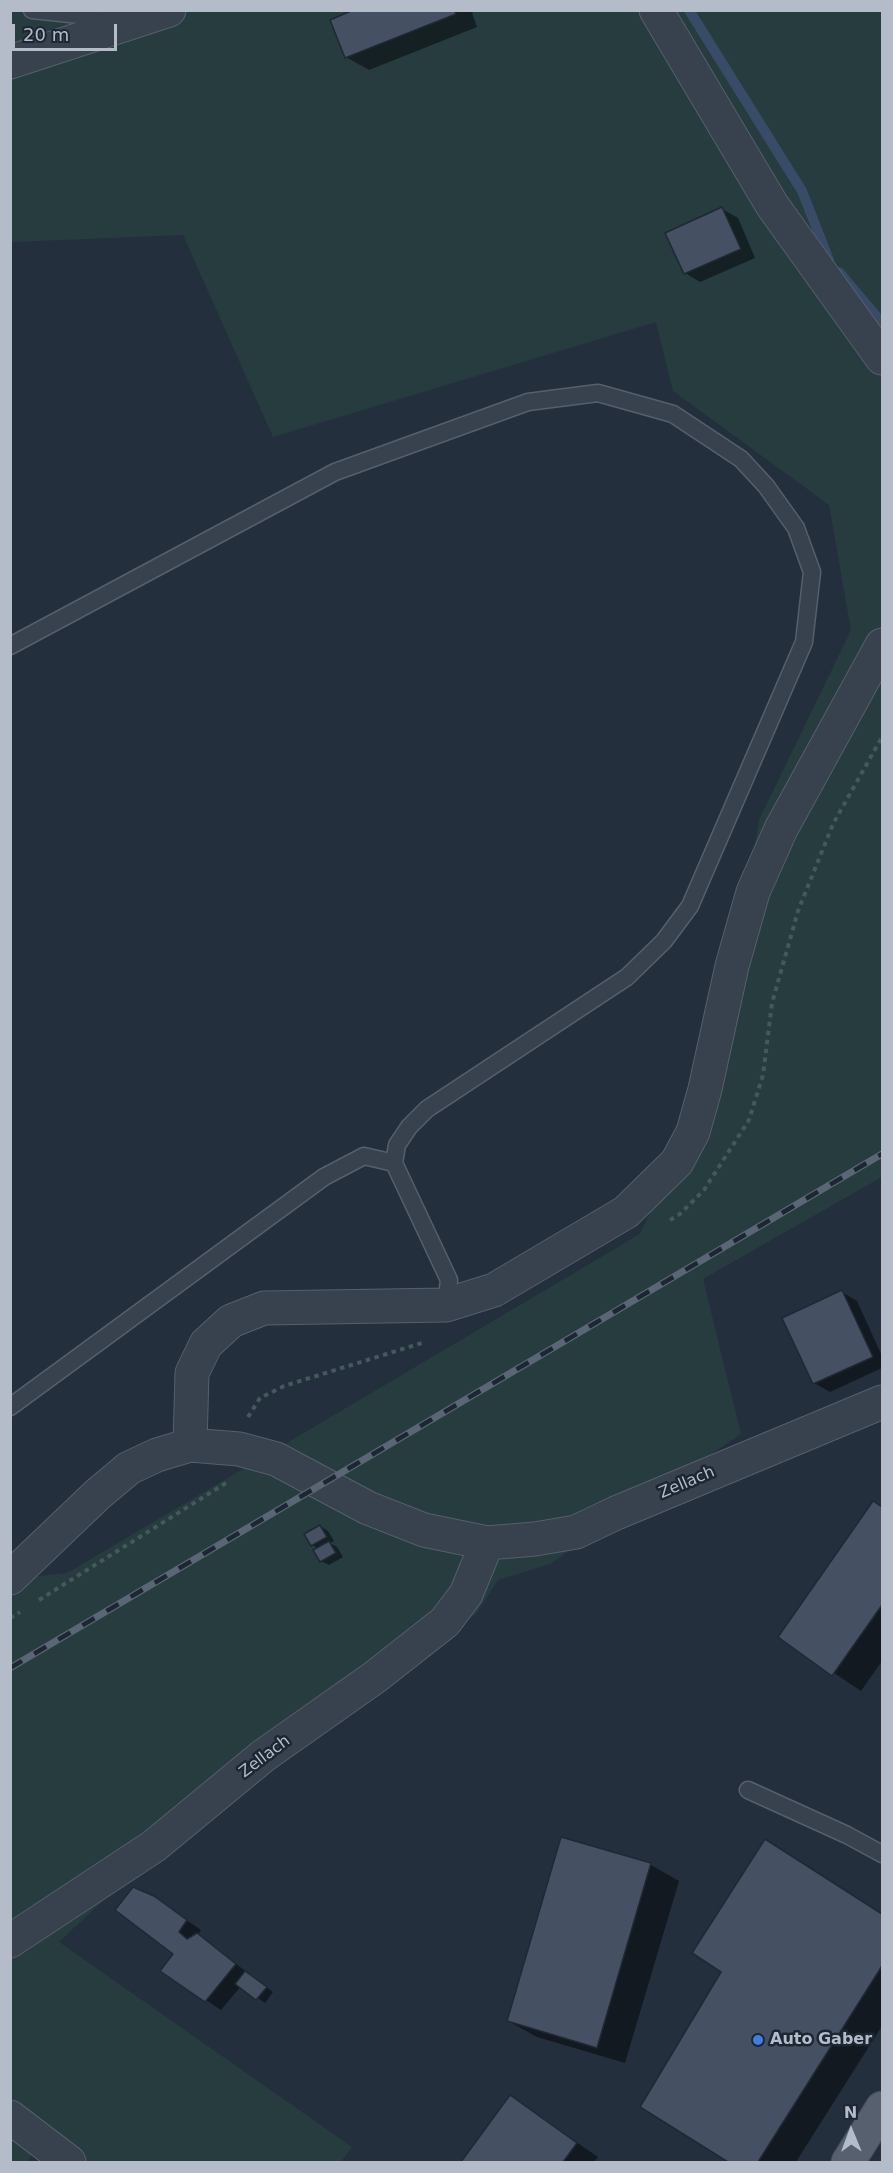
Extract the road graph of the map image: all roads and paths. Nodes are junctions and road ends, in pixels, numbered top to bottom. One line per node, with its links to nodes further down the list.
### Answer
1 (32, 10): 4 (lane)
2 (170, 10): 4 (street)
3 (656, 10): 6 (street)
4 (136, 21): 5 (street)
5 (10, 62)
6 (882, 358)
7 (882, 645): 12 (street)
8 (10, 646): 10 (lane)
9 (882, 737): 11 (path)
10 (394, 1163): 12 (lane); 15 (lane)
11 (666, 1222)
12 (446, 1305): 16 (street)
13 (426, 1341): 17 (path)
14 (882, 1402): 18 (street, Zellach)
15 (10, 1407)
16 (190, 1445): 17 (street, Zellach); 19 (street, Zellach)
17 (239, 1449): 18 (street, Zellach); 20 (path)
18 (488, 1543): 25 (street, Zellach)
19 (10, 1578)
20 (33, 1604)
21 (23, 1610): 22 (path)
22 (10, 1618)
23 (748, 1790): 24 (lane)
24 (882, 1854)
25 (10, 1941)
26 (882, 2108): 29 (main road)
27 (10, 2117): 28 (street)
28 (51, 2156)
29 (848, 2163)

